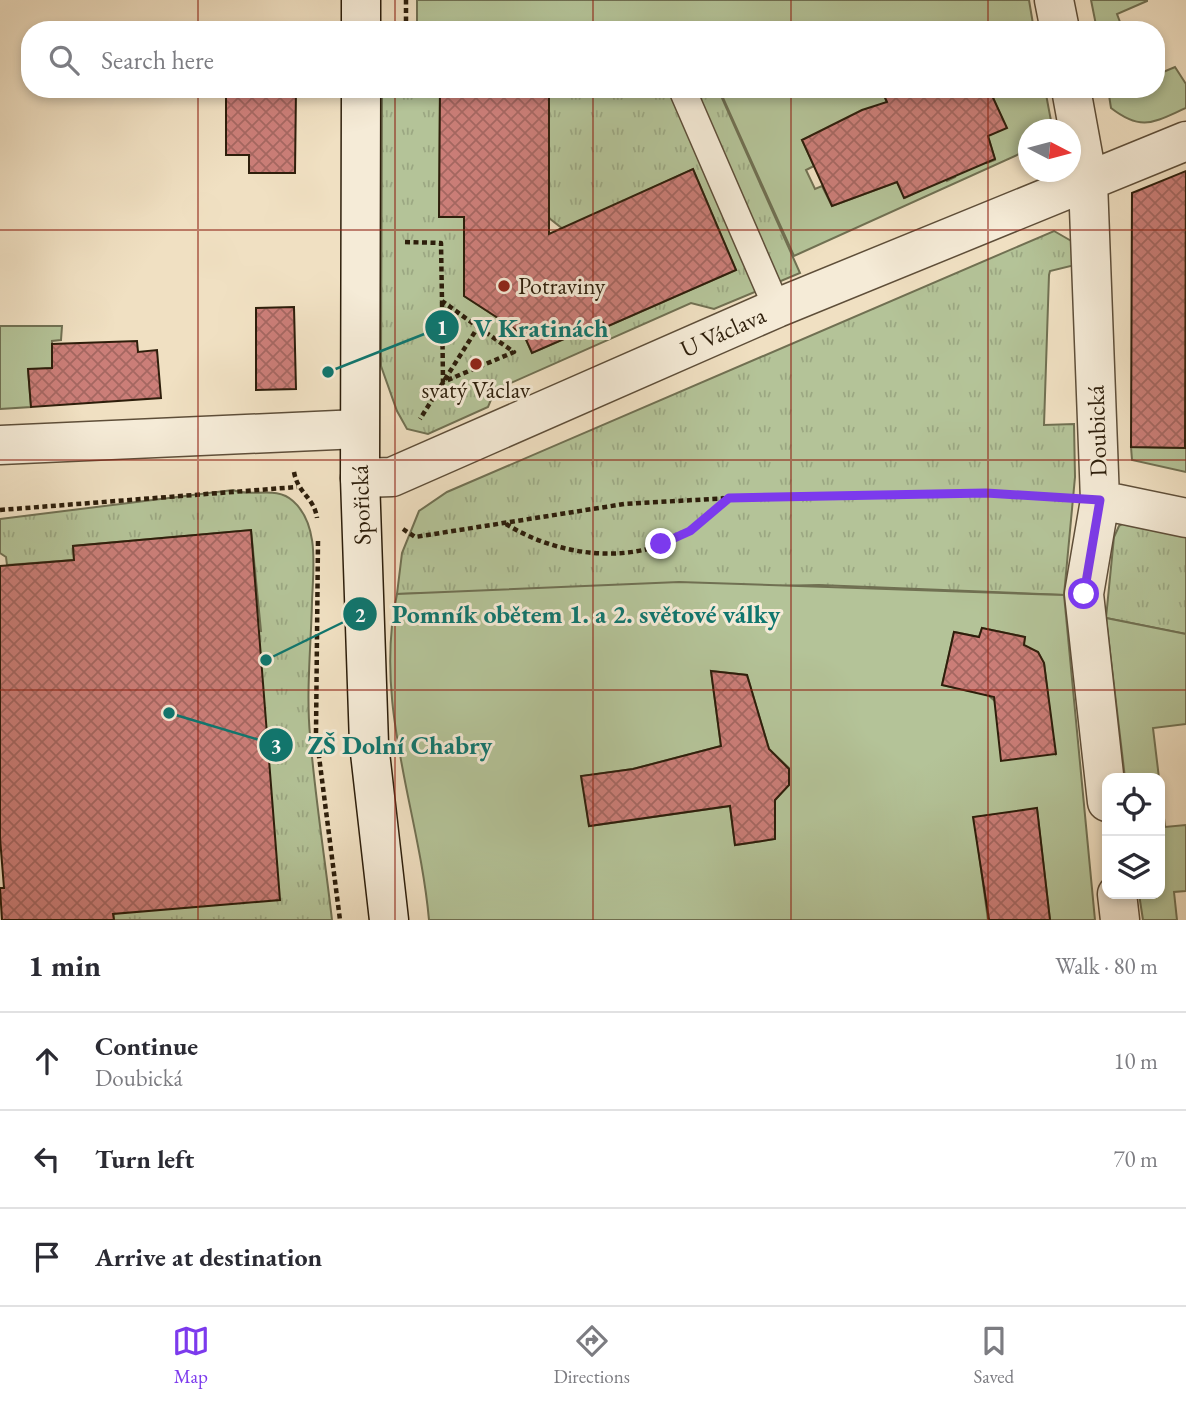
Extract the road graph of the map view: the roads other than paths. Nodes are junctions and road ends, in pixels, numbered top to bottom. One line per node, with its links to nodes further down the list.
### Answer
1 (361, 0): 3 (street)
2 (1054, 0): 4 (street)
3 (361, 21)
4 (1058, 21)
5 (361, 98): 11 (street, Spořická)
6 (686, 98): 10 (lane)
7 (1072, 98): 9 (street, Doubická)
8 (1186, 141): 9 (street, U Václava)
9 (1088, 182): 10 (street, U Václava); 14 (street, Doubická)
10 (777, 308): 13 (street, U Václava)
11 (359, 429): 12 (street); 13 (street, Spořická)
12 (0, 445)
13 (360, 478): 18 (street, Spořická)
14 (1100, 500): 15 (street); 16 (street, Doubická)
15 (1186, 518)
16 (1104, 773)
17 (1118, 899): 19 (street)
18 (390, 920)
19 (1120, 920)

